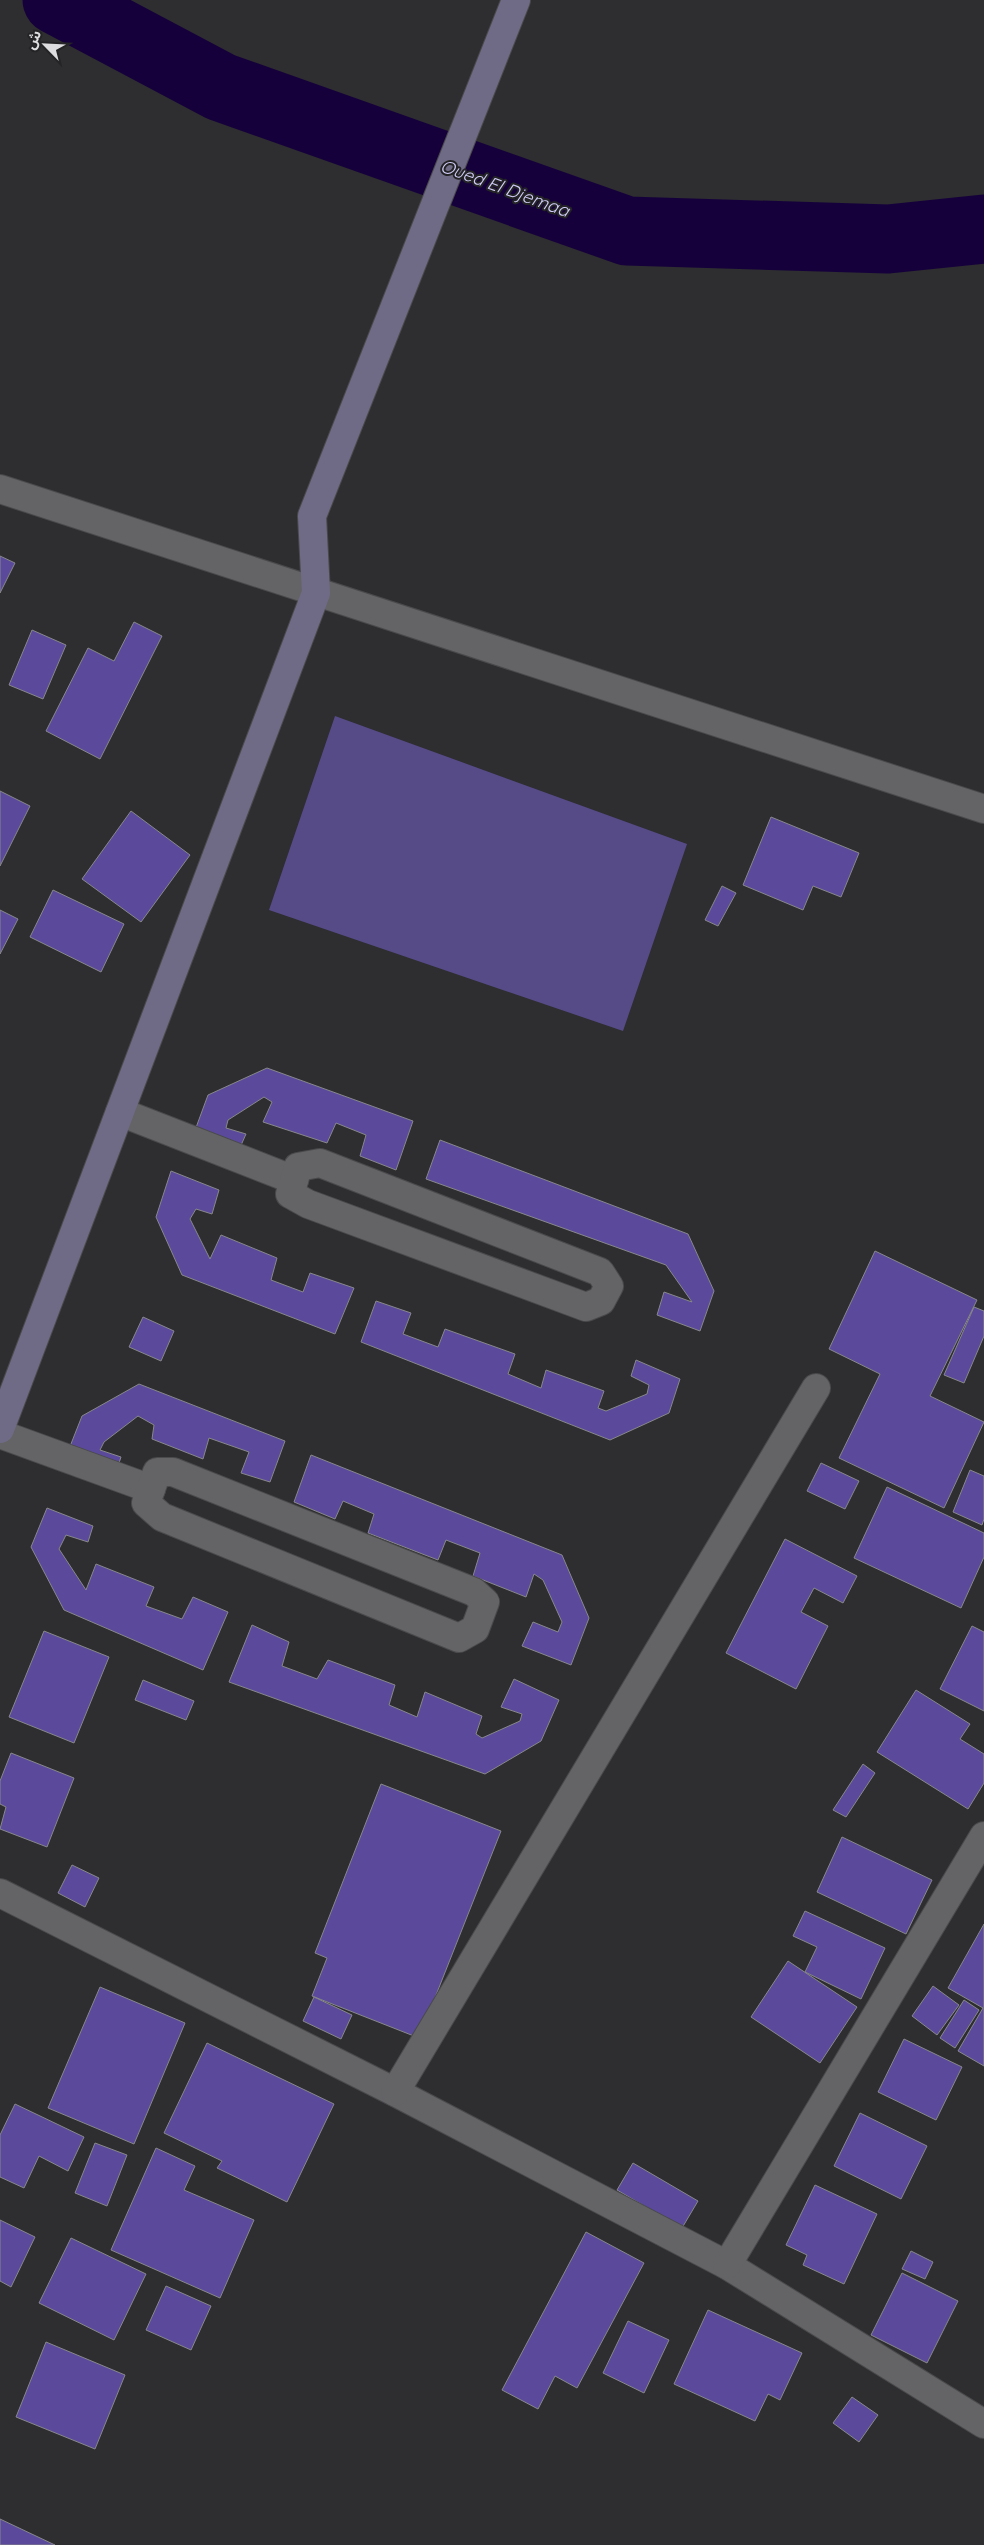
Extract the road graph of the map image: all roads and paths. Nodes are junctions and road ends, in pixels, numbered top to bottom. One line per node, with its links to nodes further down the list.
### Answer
1 (516, 0): 3 (street)
2 (0, 489): 3 (street)
3 (316, 593): 4 (street); 5 (street)
4 (984, 809)
5 (120, 1112): 6 (street); 8 (street)
6 (294, 1180): 6 (street)
7 (816, 1388): 13 (street)
8 (0, 1429)
9 (0, 1434): 10 (street)
10 (151, 1489): 10 (street)
11 (984, 1836): 14 (street)
12 (0, 1893): 13 (street)
13 (395, 2092): 14 (street)
14 (727, 2265): 15 (street)
15 (984, 2424)

